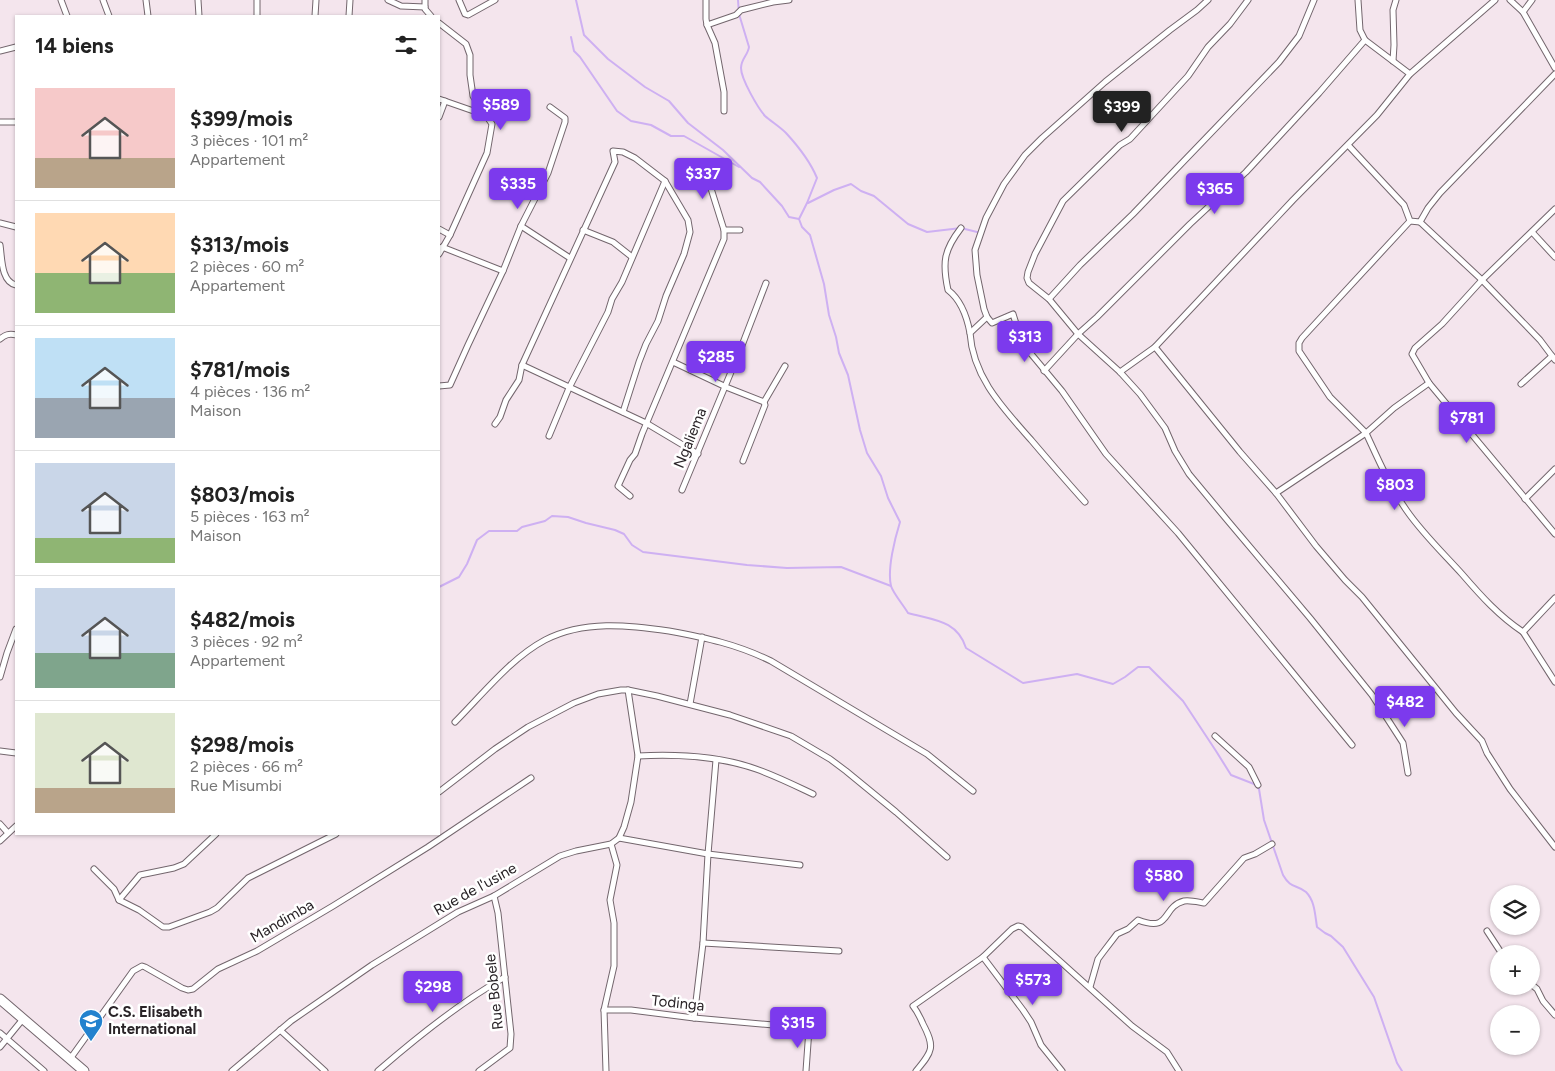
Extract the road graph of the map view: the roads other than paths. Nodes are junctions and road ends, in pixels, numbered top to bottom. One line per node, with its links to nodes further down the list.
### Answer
1 (61, 0): 24 (street)
2 (103, 0): 25 (street)
3 (146, 0): 26 (street)
4 (198, 0): 27 (street)
5 (257, 0): 28 (street)
6 (316, 0): 29 (street)
7 (350, 0): 30 (street)
8 (388, 0): 22 (street)
9 (425, 0): 22 (street)
10 (459, 0): 11 (street)
11 (495, 0)
12 (706, 0): 33 (street)
13 (789, 0): 33 (street)
14 (1208, 0): 77 (street)
15 (1248, 0): 76 (street)
16 (1314, 0): 76 (street)
17 (1358, 0): 34 (street)
18 (1396, 0): 37 (street)
19 (1494, 0): 39 (street)
20 (1510, 0): 23 (street)
21 (1532, 0): 23 (street)
22 (425, 7): 31 (street)
23 (1522, 12): 38 (street)
24 (67, 15)
25 (109, 15)
26 (148, 15)
27 (200, 15)
28 (257, 15)
29 (315, 15)
30 (349, 15)
31 (431, 15)
32 (440, 24): 46 (street)
33 (707, 25): 44 (street)
34 (1364, 40): 37 (street); 79 (street)
35 (15, 47): 36 (street)
36 (0, 51)
37 (1393, 61): 39 (street)
38 (1555, 68)
39 (1410, 74): 49 (street)
40 (1555, 74): 54 (street)
41 (440, 99): 42 (street)
42 (445, 101): 45 (street); 46 (street)
43 (550, 107): 56 (street)
44 (724, 112)
45 (440, 114)
46 (485, 115): 64 (street)
47 (0, 122): 48 (street)
48 (15, 122)
49 (1348, 145): 53 (street); 82 (street)
50 (703, 163): 61 (street)
51 (665, 181): 60 (street); 68 (street); 95 (street)
52 (1555, 209): 63 (street)
53 (1410, 221): 54 (street); 98 (street)
54 (1420, 222): 73 (street)
55 (0, 223): 57 (street)
56 (521, 226): 70 (street); 71 (street)
57 (15, 227)
58 (961, 228): 78 (street)
59 (440, 230): 64 (street)
60 (583, 230): 68 (street); 70 (street)
61 (724, 230): 62 (street); 84 (street)
62 (740, 230)
63 (1532, 232): 69 (street); 73 (street)
64 (450, 235): 66 (street)
65 (0, 245): 72 (street)
66 (442, 246): 67 (street); 71 (street)
67 (440, 251)
68 (632, 257): 93 (street)
69 (1555, 257)
70 (570, 258): 85 (street)
71 (503, 271): 91 (street)
72 (2, 273): 75 (street)
73 (1482, 280): 83 (street); 89 (street)
74 (766, 283): 92 (street, Ngaliema)
75 (15, 285)
76 (1049, 299): 79 (street)
77 (987, 317): 78 (street); 87 (street)
78 (970, 333): 107 (street)
79 (1078, 334): 87 (street); 88 (street)
80 (15, 335): 81 (street)
81 (0, 339)
82 (1155, 347): 88 (street); 104 (street)
83 (1554, 358): 90 (street)
84 (673, 362): 92 (street); 96 (street)
85 (522, 365): 93 (street); 97 (street)
86 (784, 366): 94 (street)
87 (1044, 371): 121 (street)
88 (1120, 372): 126 (street)
89 (1429, 383): 98 (street); 106 (street)
90 (1521, 384)
91 (440, 386)
92 (726, 387): 94 (street); 100 (street, Ngaliema)
93 (569, 388): 95 (street); 99 (street)
94 (764, 402): 101 (street)
95 (623, 412): 96 (street)
96 (646, 423): 100 (street); 105 (street)
97 (495, 424)
98 (1366, 432): 104 (street); 110 (street)
99 (549, 436)
100 (698, 454): 103 (street, Ngaliema)
101 (743, 461)
102 (1555, 469): 106 (street)
103 (682, 490)
104 (1276, 493): 141 (street)
105 (630, 496)
106 (1526, 499): 108 (street)
107 (1085, 502)
108 (1555, 534)
109 (1555, 598): 110 (street)
110 (1523, 632): 116 (street)
111 (15, 633): 114 (street)
112 (702, 637): 118 (street); 119 (street); 130 (street)
113 (0, 652): 114 (street)
114 (7, 653): 115 (street)
115 (0, 677)
116 (1555, 682)
117 (628, 690): 118 (street); 124 (street); 129 (street)
118 (690, 704): 143 (street)
119 (454, 722)
120 (1215, 736): 128 (street)
121 (1352, 746)
122 (0, 751): 123 (street)
123 (15, 753)
124 (638, 756): 125 (street); 137 (street)
125 (716, 760): 131 (street); 142 (street)
126 (1408, 773)
127 (531, 778): 165 (street, Mandimba)
128 (1258, 785)
129 (440, 791)
130 (973, 791)
131 (813, 794)
132 (0, 824): 134 (street)
133 (15, 827): 134 (street)
134 (8, 833): 138 (street)
135 (215, 835): 147 (street)
136 (334, 835): 147 (street)
137 (619, 838): 139 (street, Rue de l'usine); 142 (street)
138 (0, 841)
139 (611, 844): 146 (street, Rue de l'usine); 157 (street)
140 (1272, 844): 154 (street)
141 (1555, 847)
142 (708, 854): 144 (street); 149 (street)
143 (947, 857)
144 (800, 865)
145 (94, 869): 147 (street)
146 (494, 896): 153 (street, Rue Bobele); 161 (street, Rue de l'usine)
147 (119, 900)
148 (1487, 931): 150 (street)
149 (703, 943): 151 (street); 159 (street)
150 (1496, 945)
151 (839, 951)
152 (983, 957): 154 (street); 174 (street); 175 (street)
153 (505, 977): 170 (street); 171 (street, Rue Bobele)
154 (1090, 987): 176 (street)
155 (1540, 994): 158 (street)
156 (0, 1000): 160 (highway)
157 (604, 1010): 159 (street, Todinga); 172 (street)
158 (1555, 1015)
159 (694, 1018): 173 (street, Todinga)
160 (23, 1019): 163 (street); 165 (highway)
161 (280, 1030): 168 (street, Rue de l'usine); 169 (street)
162 (0, 1033): 163 (street)
163 (6, 1039): 164 (street); 166 (street)
164 (0, 1047)
165 (70, 1058): 167 (highway)
166 (44, 1071)
167 (84, 1071)
168 (232, 1071)
169 (325, 1071)
170 (378, 1071)
171 (479, 1071)
172 (606, 1071)
173 (806, 1071)
174 (916, 1071)
175 (1062, 1071)
176 (1179, 1071)

